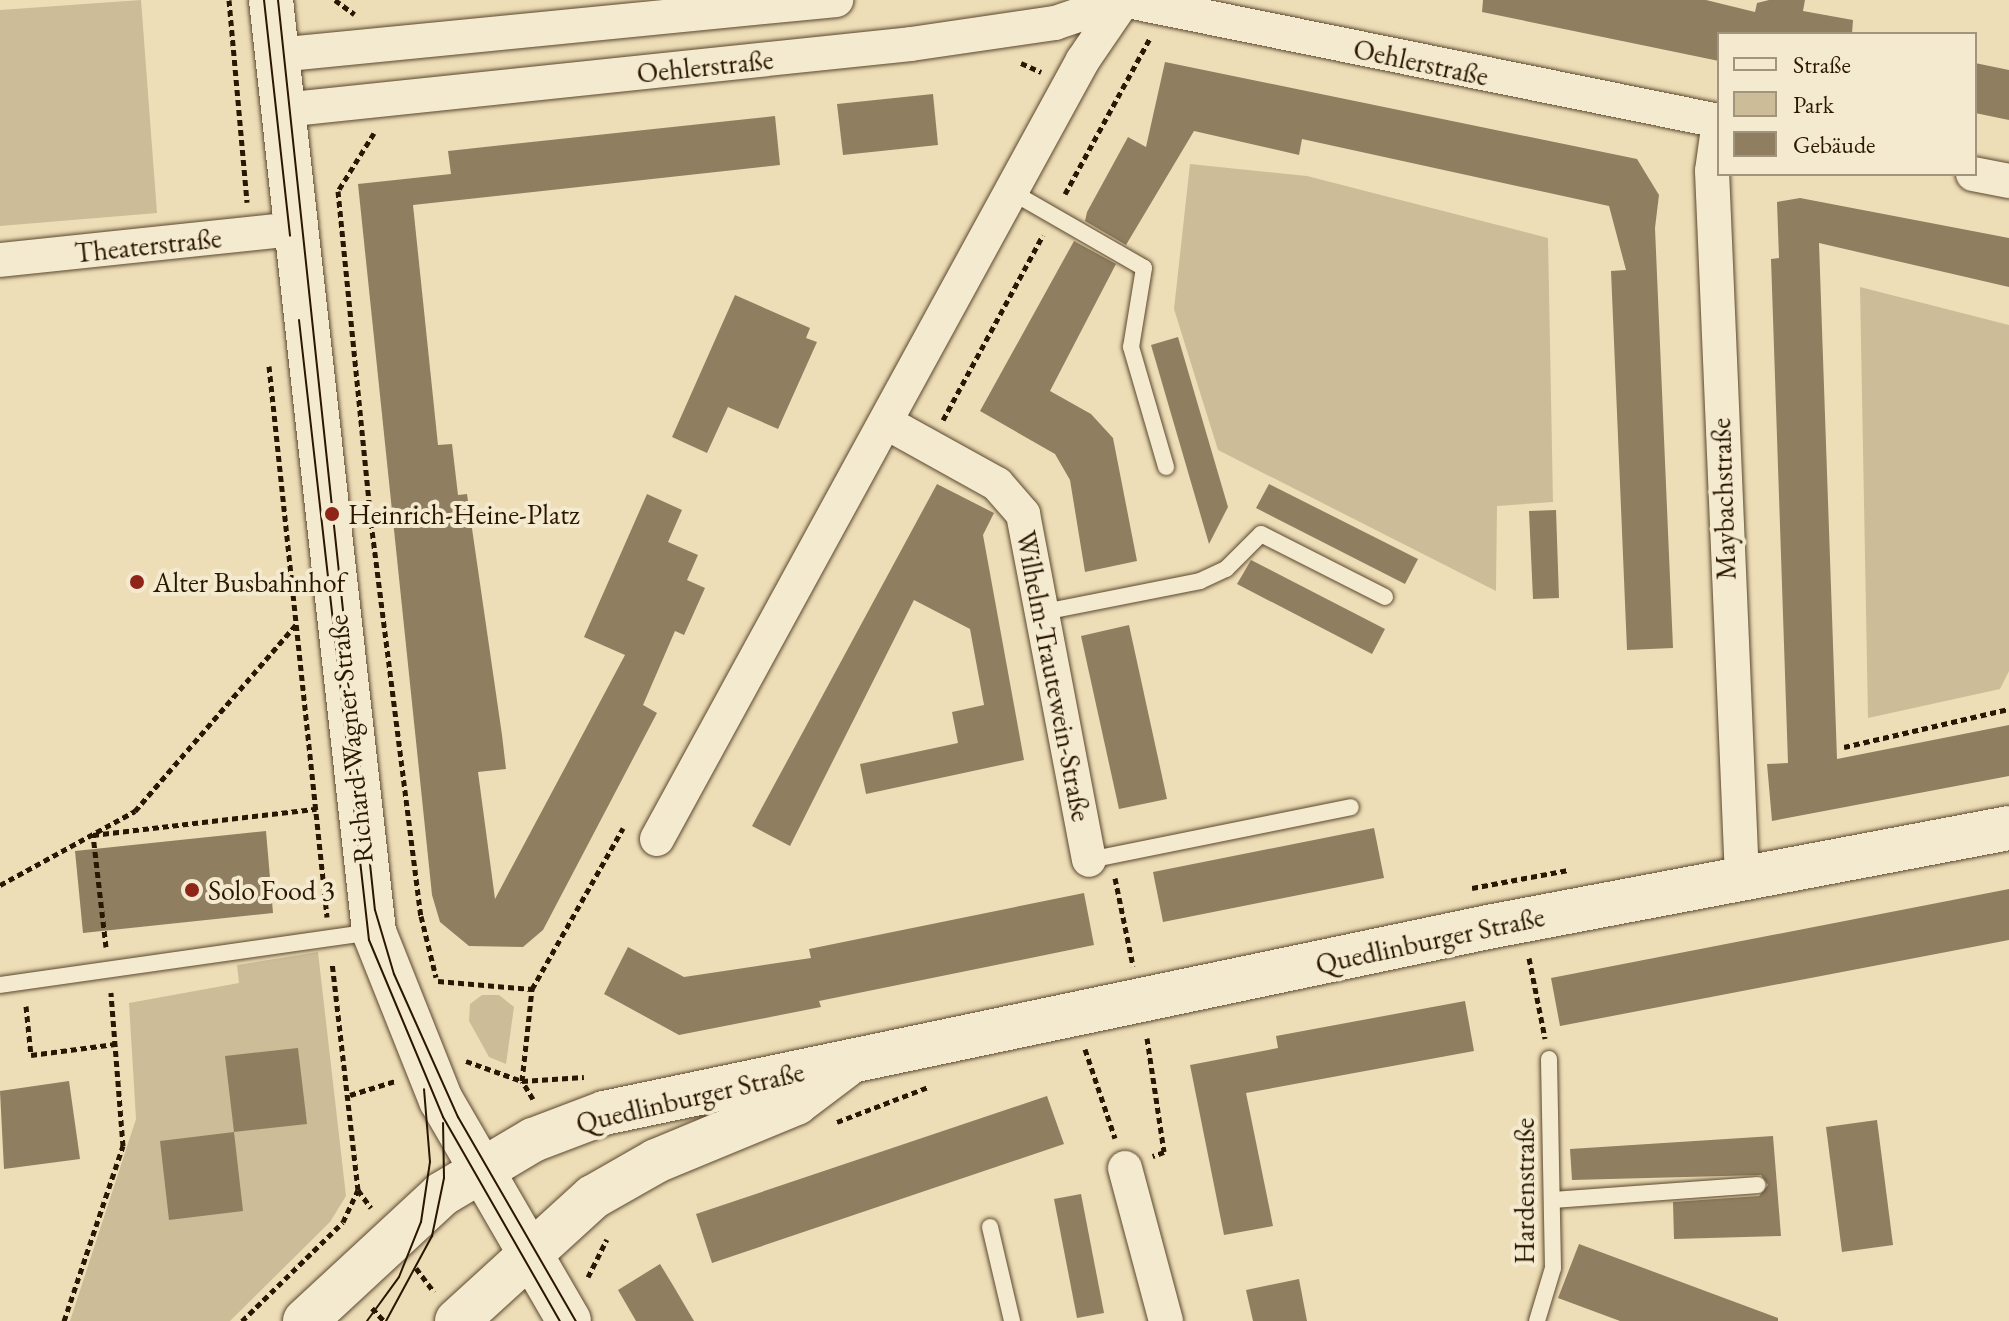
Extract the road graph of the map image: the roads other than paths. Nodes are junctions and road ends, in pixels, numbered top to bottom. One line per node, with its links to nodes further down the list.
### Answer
1 (271, 0): 4 (main road, Richard-Wagner-Straße)
2 (836, 0): 4 (street, Oehlerstraße)
3 (1123, 0): 5 (street, Oehlerstraße); 6 (street, Oehlerstraße); 10 (street)
4 (277, 55): 5 (main road, Richard-Wagner-Straße)
5 (283, 110): 11 (main road, Richard-Wagner-Straße)
6 (1717, 121)
7 (1717, 135): 21 (street, Maybachstraße)
8 (1977, 175): 9 (street)
9 (2009, 181)
10 (1012, 192): 13 (street); 14 (lane)
11 (295, 229): 12 (street, Theaterstraße); 22 (main road, Richard-Wagner-Straße)
12 (0, 260)
13 (887, 423): 16 (street, Wilhelm-Trautewein-Straße); 19 (street)
14 (1166, 467)
15 (1385, 597): 16 (lane)
16 (1044, 612): 20 (street, Wilhelm-Trautewein-Straße)
17 (1351, 807): 20 (lane)
18 (2009, 828): 21 (main road, Quedlinburger Straße)
19 (657, 839)
20 (1089, 860)
21 (1742, 878): 25 (main road, Quedlinburger Straße)
22 (374, 932): 23 (lane); 27 (main road, Richard-Wagner-Straße)
23 (0, 985)
24 (1549, 1059): 29 (lane, Hardenstraße)
25 (853, 1060): 27 (main road, Quedlinburger Straße); 31 (main road, Quedlinburger Straße)
26 (1125, 1168): 36 (street)
27 (479, 1170): 31 (main road, Richard-Wagner-Straße); 33 (main road, Quedlinburger Straße)
28 (1757, 1185): 29 (lane)
29 (1554, 1200): 37 (lane, Hardenstraße)
30 (990, 1227): 35 (lane)
31 (528, 1253): 32 (main road, Richard-Wagner-Straße); 34 (main road, Quedlinburger Straße)
32 (581, 1305)
33 (305, 1321)
34 (457, 1321)
35 (1012, 1321)
36 (1166, 1321)
37 (1537, 1321)

